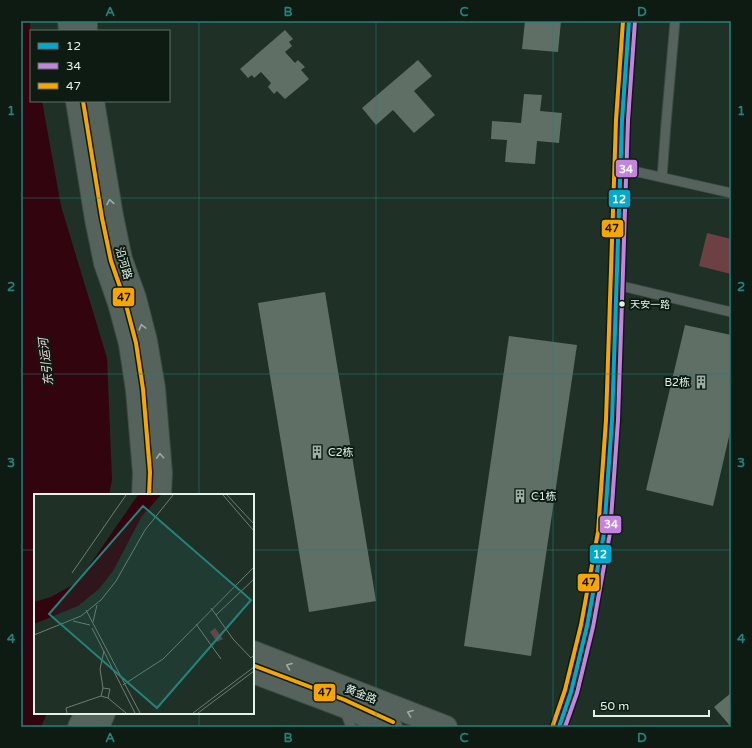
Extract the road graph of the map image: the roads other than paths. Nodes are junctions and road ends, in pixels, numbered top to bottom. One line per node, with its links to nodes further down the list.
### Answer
1 (629, 21): 5 (lane)
2 (676, 21): 6 (lane)
3 (77, 102): 10 (main road, 沿河路)
4 (93, 102): 11 (main road, 沿河路, one-way to 4)
5 (620, 168): 6 (lane); 8 (lane)
6 (662, 177): 7 (lane)
7 (731, 193)
8 (617, 285): 9 (lane); 22 (lane)
9 (731, 312)
10 (143, 494)
11 (160, 494)
12 (254, 652): 21 (main road, 黄金路, one-way to 12)
13 (254, 672): 14 (main road, 黄金路)
14 (343, 706): 19 (lane); 20 (main road, 黄金路)
15 (86, 714): 17 (main road)
16 (104, 714): 18 (main road)
17 (80, 727)
18 (98, 727)
19 (351, 727)
20 (391, 727)
21 (446, 727)
22 (559, 727)

